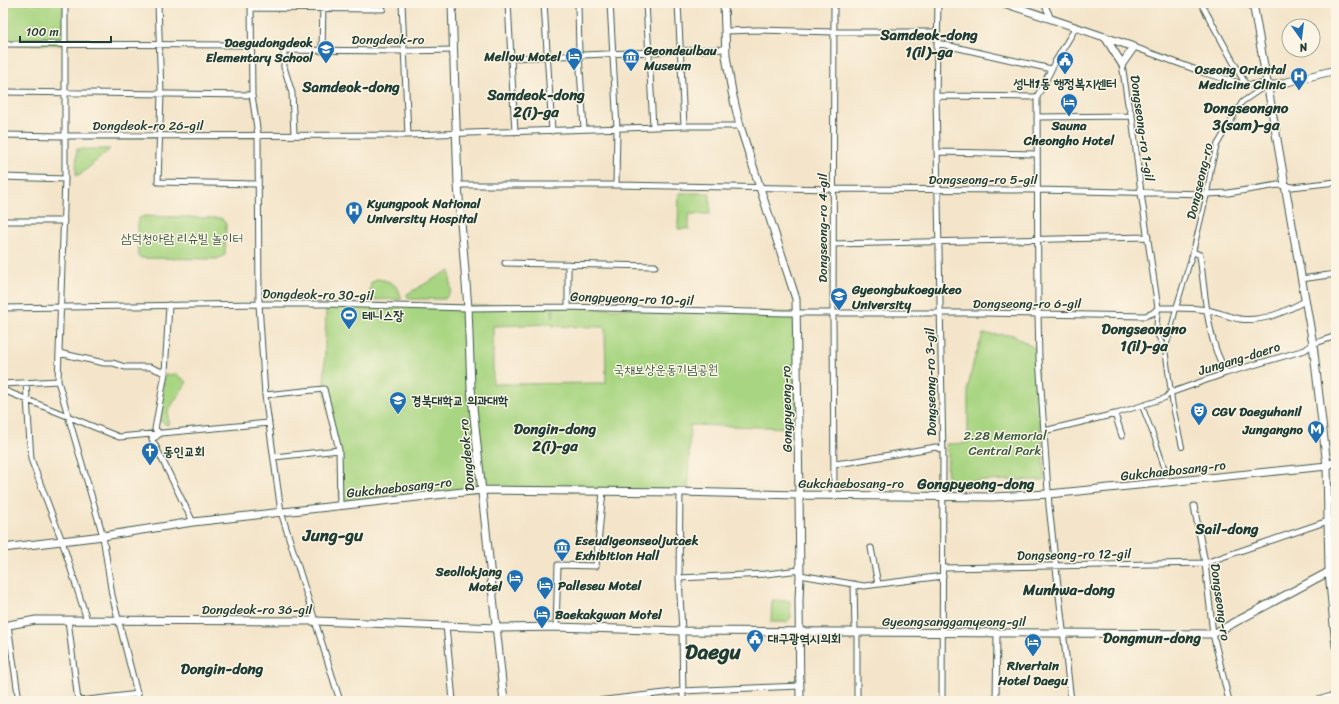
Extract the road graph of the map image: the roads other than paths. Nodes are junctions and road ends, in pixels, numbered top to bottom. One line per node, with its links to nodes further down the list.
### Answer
1 (65, 3): 30 (street)
2 (158, 3): 31 (street)
3 (323, 3): 20 (street)
4 (402, 3): 37 (street)
5 (452, 3): 35 (main road, Dongdeok-ro)
6 (508, 3): 43 (street)
7 (544, 3): 42 (street)
8 (578, 3): 41 (street)
9 (610, 3): 40 (street)
10 (646, 3): 39 (street)
11 (678, 3): 38 (street)
12 (724, 3): 24 (main road, Gongpyeong-ro)
13 (834, 3): 25 (street, Dongseong-ro 4-gil)
14 (938, 3): 26 (street, Dongseong-ro 3-gil)
15 (1004, 3): 22 (main road)
16 (1044, 3): 22 (street)
17 (1201, 3): 47 (street)
18 (1253, 3): 48 (main road)
19 (251, 6): 20 (street); 32 (street)
20 (322, 9): 21 (street); 36 (street)
21 (383, 9)
22 (1051, 19): 23 (main road)
23 (1076, 27): 27 (main road); 45 (street)
24 (726, 31): 25 (street); 34 (main road, Gongpyeong-ro)
25 (834, 32): 26 (street); 81 (street, Dongseong-ro 4-gil)
26 (937, 32): 28 (street, Dongseong-ro 3-gil)
27 (1105, 37): 33 (main road); 44 (main road)
28 (937, 43): 45 (street); 53 (street, Dongseong-ro 3-gil)
29 (3, 44): 30 (street)
30 (65, 45): 31 (street); 50 (street)
31 (159, 45): 32 (street); 51 (street)
32 (252, 45): 52 (street)
33 (1134, 47): 44 (main road, Dongseong-ro 1-gil); 47 (street)
34 (726, 49): 38 (street); 58 (main road, Gongpyeong-ro)
35 (453, 50): 37 (street, Dongdeok-ro); 65 (main road, Dongdeok-ro)
36 (322, 51): 37 (street, Dongdeok-ro); 64 (street, Dongdeok-ro)
37 (404, 51): 69 (street)
38 (680, 51): 39 (street); 57 (street)
39 (649, 52): 40 (street); 59 (street)
40 (612, 53): 41 (street); 60 (street)
41 (579, 55): 42 (street); 61 (street)
42 (547, 56): 43 (street); 62 (street)
43 (511, 58): 63 (street)
44 (1122, 64): 55 (street, Dongseong-ro 1-gil)
45 (1051, 69): 54 (street)
46 (1336, 70): 48 (main road)
47 (1246, 85): 48 (street)
48 (1267, 85): 79 (main road); 85 (street, Dongseong-ro)
49 (3, 92): 50 (street)
50 (65, 93): 51 (street); 70 (street)
51 (161, 94): 52 (street); 67 (street)
52 (252, 96): 68 (street)
53 (936, 96): 54 (street); 71 (street, Dongseong-ro 3-gil)
54 (1037, 96): 56 (street)
55 (1132, 116): 56 (street); 84 (street, Dongseong-ro 1-gil)
56 (1037, 117): 72 (street)
57 (684, 126): 58 (street); 59 (street)
58 (740, 126): 80 (main road, Gongpyeong-ro)
59 (654, 127): 60 (street)
60 (617, 128): 61 (street); 78 (street)
61 (584, 130): 62 (street)
62 (552, 131): 63 (street)
63 (516, 132): 65 (street)
64 (294, 134): 68 (street, Dongdeok-ro 26-gil); 69 (street, Dongdeok-ro 26-gil)
65 (456, 134): 69 (street, Dongdeok-ro 26-gil); 77 (main road, Dongdeok-ro)
66 (3, 135): 70 (street, Dongdeok-ro 26-gil)
67 (160, 135): 68 (street, Dongdeok-ro 26-gil); 70 (street, Dongdeok-ro 26-gil); 76 (street)
68 (258, 135): 76 (street)
69 (408, 135)
70 (64, 136): 74 (street)
71 (938, 152): 72 (street); 82 (street, Dongseong-ro 3-gil)
72 (1037, 154): 83 (street)
73 (3, 177): 74 (street)
74 (65, 179): 86 (street)
75 (1336, 182): 79 (street)
76 (257, 184): 99 (street)
77 (458, 185): 78 (street, Dongseong-ro 5-gil); 104 (main road, Dongdeok-ro)
78 (616, 185): 80 (street, Dongseong-ro 5-gil)
79 (1285, 186): 85 (street); 97 (main road)
80 (760, 187): 81 (street, Dongseong-ro 5-gil); 108 (main road, Gongpyeong-ro)
81 (834, 188): 82 (street, Dongseong-ro 5-gil); 91 (street, Dongseong-ro 4-gil)
82 (939, 190): 83 (street, Dongseong-ro 5-gil); 90 (street, Dongseong-ro 3-gil)
83 (1038, 190): 84 (street, Dongseong-ro 5-gil); 89 (street)
84 (1141, 193): 85 (street, Dongseong-ro 5-gil); 88 (street)
85 (1207, 194): 92 (street, Dongseong-ro)
86 (64, 221): 87 (street); 103 (street)
87 (3, 222)
88 (1148, 237): 89 (street); 105 (street)
89 (1038, 239): 90 (street); 111 (street)
90 (940, 242): 91 (street); 109 (street, Dongseong-ro 3-gil)
91 (833, 244): 110 (street, Dongseong-ro 4-gil)
92 (1193, 252): 106 (street, Dongseong-ro); 107 (street)
93 (505, 263): 94 (street)
94 (568, 264): 95 (street); 101 (street)
95 (655, 266)
96 (1336, 274): 97 (street)
97 (1301, 279): 98 (main road)
98 (1305, 301): 107 (street); 113 (main road)
99 (259, 304): 100 (street, Dongdeok-ro 30-gil); 104 (street, Dongdeok-ro 30-gil); 123 (street)
100 (169, 305): 103 (street, Dongdeok-ro 30-gil); 116 (street)
101 (568, 307): 104 (street, Gongpyeong-ro 10-gil); 108 (street, Gongpyeong-ro 10-gil)
102 (3, 308): 103 (street, Dongdeok-ro 30-gil)
103 (60, 308): 115 (street)
104 (468, 308): 140 (main road, Dongdeok-ro)
105 (1158, 308): 106 (street, Dongseong-ro 6-gil); 111 (street, Dongseong-ro 6-gil); 114 (street, Dongseong-ro)
106 (1176, 308): 107 (street); 114 (street, Dongseong-ro)
107 (1208, 310): 117 (street)
108 (797, 313): 110 (street, Dongseong-ro 6-gil); 144 (main road, Gongpyeong-ro)
109 (940, 313): 110 (street, Dongseong-ro 6-gil); 111 (street, Dongseong-ro 6-gil); 134 (street, Dongseong-ro 3-gil)
110 (832, 314): 137 (street, Dongseong-ro 4-gil)
111 (1038, 314): 129 (street)
112 (1336, 336): 113 (street, Jungang-daero)
113 (1313, 344): 117 (street, Jungang-daero); 138 (main road)
114 (1165, 349): 122 (street, Dongseong-ro)
115 (59, 353): 116 (street); 118 (street)
116 (165, 373): 130 (street)
117 (1226, 373): 122 (street, Jungang-daero)
118 (58, 381): 120 (street); 127 (street)
119 (3, 384): 120 (street)
120 (26, 384): 124 (street)
121 (3, 390): 124 (street)
122 (1170, 393): 125 (street); 132 (street, Dongseong-ro)
123 (265, 395): 128 (street); 133 (street, Gukchaebosang-ro)
124 (27, 400): 127 (street); 153 (street)
125 (1142, 406): 126 (street); 139 (street)
126 (1115, 414): 129 (street); 131 (street)
127 (68, 416): 130 (street); 152 (street)
128 (269, 424): 130 (street); 135 (street)
129 (1044, 431): 143 (street)
130 (160, 434): 151 (street)
131 (1122, 436)
132 (1182, 447)
133 (339, 450): 135 (street); 147 (street, Gukchaebosang-ro)
134 (942, 450): 137 (street, Dongseong-ro 3-gil); 146 (street, Dongseong-ro 3-gil)
135 (274, 457): 149 (street)
136 (1336, 461): 138 (main road, Gukchaebosang-ro)
137 (834, 464): 145 (street, Dongseong-ro 4-gil)
138 (1327, 466): 143 (main road, Gukchaebosang-ro); 150 (main road)
139 (1165, 470)
140 (481, 490): 141 (main road, Gukchaebosang-ro); 147 (main road, Gukchaebosang-ro); 173 (main road, Dongdeok-ro)
141 (603, 491): 142 (main road, Gukchaebosang-ro); 172 (street)
142 (680, 492): 144 (main road, Gukchaebosang-ro); 163 (street)
143 (1049, 494): 146 (main road, Gukchaebosang-ro); 157 (street)
144 (799, 495): 145 (main road, Gukchaebosang-ro); 161 (main road, Gongpyeong-ro)
145 (834, 496): 146 (main road, Gukchaebosang-ro)
146 (942, 496): 158 (street, Dongseong-ro 3-gil)
147 (340, 505): 149 (main road, Gukchaebosang-ro)
148 (1194, 506): 156 (street, Dongseong-ro)
149 (282, 512): 151 (main road, Gukchaebosang-ro); 169 (street)
150 (1328, 521): 156 (street); 160 (main road)
151 (193, 522): 152 (main road, Gukchaebosang-ro)
152 (103, 536): 153 (main road, Gukchaebosang-ro); 168 (street)
153 (62, 540): 154 (main road, Gukchaebosang-ro); 167 (street)
154 (3, 548)
155 (871, 548): 165 (street)
156 (1205, 563): 157 (street, Dongseong-ro 12-gil); 180 (street, Dongseong-ro)
157 (1055, 566): 158 (street, Dongseong-ro 12-gil); 178 (street)
158 (943, 568): 162 (street, Dongseong-ro 3-gil)
159 (1336, 568): 160 (main road, Gyeongsanggamyeong-gil)
160 (1329, 572): 180 (main road, Gyeongsanggamyeong-gil); 181 (main road)
161 (800, 573): 163 (street); 164 (street); 175 (main road, Gongpyeong-ro)
162 (943, 576): 165 (street); 177 (street, Dongseong-ro 3-gil)
163 (680, 578): 174 (street)
164 (854, 584): 165 (street); 176 (street)
165 (878, 584)
166 (68, 620): 167 (main road, Dongdeok-ro 36-gil); 171 (main road, Dongdeok-ro 36-gil); 188 (street)
167 (87, 620): 168 (main road, Dongdeok-ro 36-gil)
168 (119, 620): 169 (main road, Dongdeok-ro 36-gil); 184 (street)
169 (316, 621): 170 (main road, Dongdeok-ro 36-gil); 190 (street)
170 (446, 625): 173 (main road, Dongdeok-ro 36-gil); 191 (street)
171 (6, 626): 187 (street, Dongdeok-ro 36-gil)
172 (556, 627): 173 (main road, Gyeongsanggamyeong-gil); 174 (main road, Gyeongsanggamyeong-gil)
173 (497, 628): 192 (main road, Dongdeok-ro)
174 (682, 631): 175 (main road, Gyeongsanggamyeong-gil); 183 (street)
175 (799, 631): 176 (main road, Gyeongsanggamyeong-gil); 182 (main road, Gongpyeong-ro)
176 (856, 632): 177 (main road, Gyeongsanggamyeong-gil); 196 (street)
177 (942, 633): 179 (main road, Gyeongsanggamyeong-gil); 197 (street, Dongseong-ro 3-gil)
178 (1064, 633): 179 (main road, Gyeongsanggamyeong-gil); 180 (main road, Gyeongsanggamyeong-gil); 199 (street)
179 (997, 634): 198 (street)
180 (1213, 634): 200 (street, Dongseong-ro)
181 (1336, 646)
182 (800, 686): 183 (street); 195 (main road, Gongpyeong-ro)
183 (682, 691): 186 (street); 194 (street)
184 (138, 694): 188 (street); 189 (street)
185 (1336, 694): 201 (street)
186 (620, 699): 193 (street)
187 (19, 701)
188 (79, 701)
189 (139, 701)
190 (340, 701)
191 (453, 701)
192 (504, 701)
193 (597, 701)
194 (683, 701)
195 (800, 701)
196 (857, 701)
197 (942, 701)
198 (996, 701)
199 (1071, 701)
200 (1229, 701)
201 (1313, 701)

